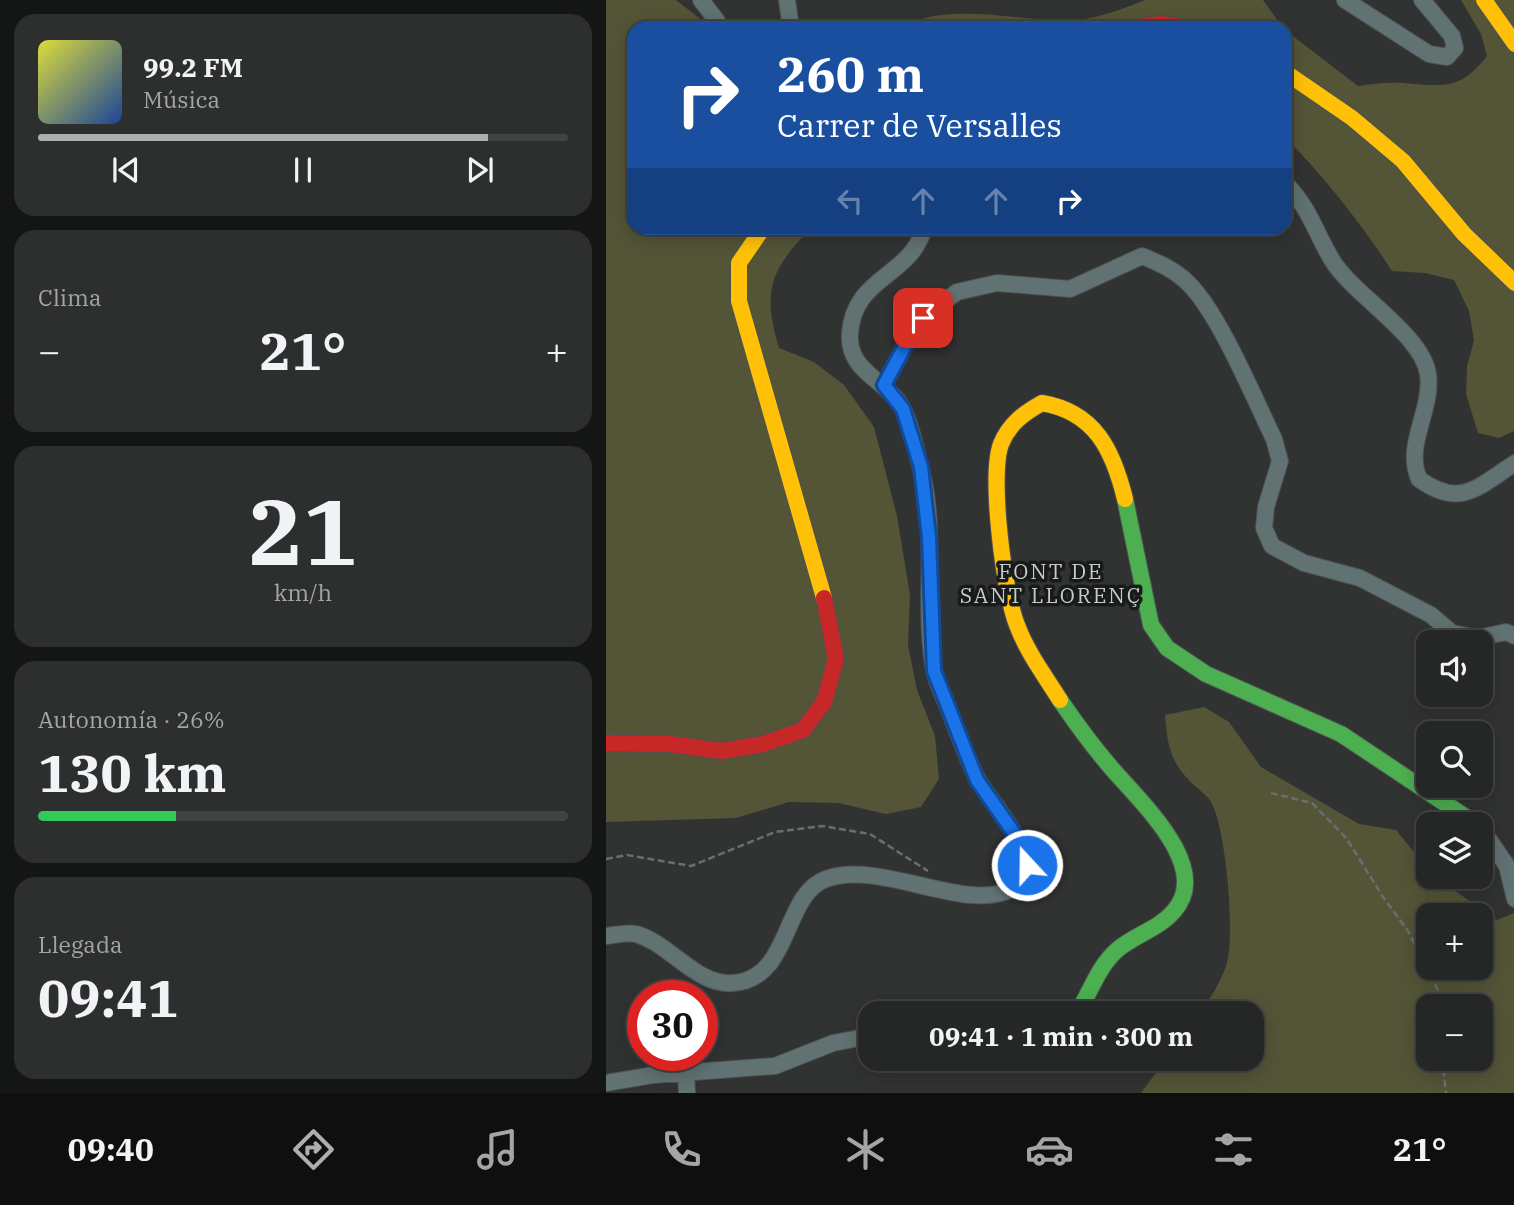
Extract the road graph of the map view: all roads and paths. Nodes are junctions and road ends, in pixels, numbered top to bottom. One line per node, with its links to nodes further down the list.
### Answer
1 (701, 0): 6 (street)
2 (787, 0): 7 (street)
3 (1345, 0): 4 (street)
4 (1422, 0)
5 (1484, 0): 8 (street)
6 (717, 21)
7 (790, 21)
8 (1514, 44)
9 (1292, 77): 13 (street)
10 (1292, 190): 15 (street)
11 (758, 235): 17 (street)
12 (922, 235): 14 (street)
13 (1514, 283)
14 (884, 385): 16 (street); 22 (street)
15 (1514, 463)
16 (1514, 636)
17 (606, 743)
18 (1271, 793): 25 (path)
19 (1458, 812): 26 (street)
20 (1493, 846): 23 (street)
21 (606, 859): 22 (path)
22 (939, 889): 24 (street)
23 (1514, 899)
24 (606, 936)
25 (1440, 994)
26 (1082, 1001)
27 (858, 1039): 29 (street)
28 (1443, 1071): 32 (path)
29 (686, 1072): 30 (street); 31 (street)
30 (606, 1083)
31 (687, 1093)
32 (1446, 1093)

